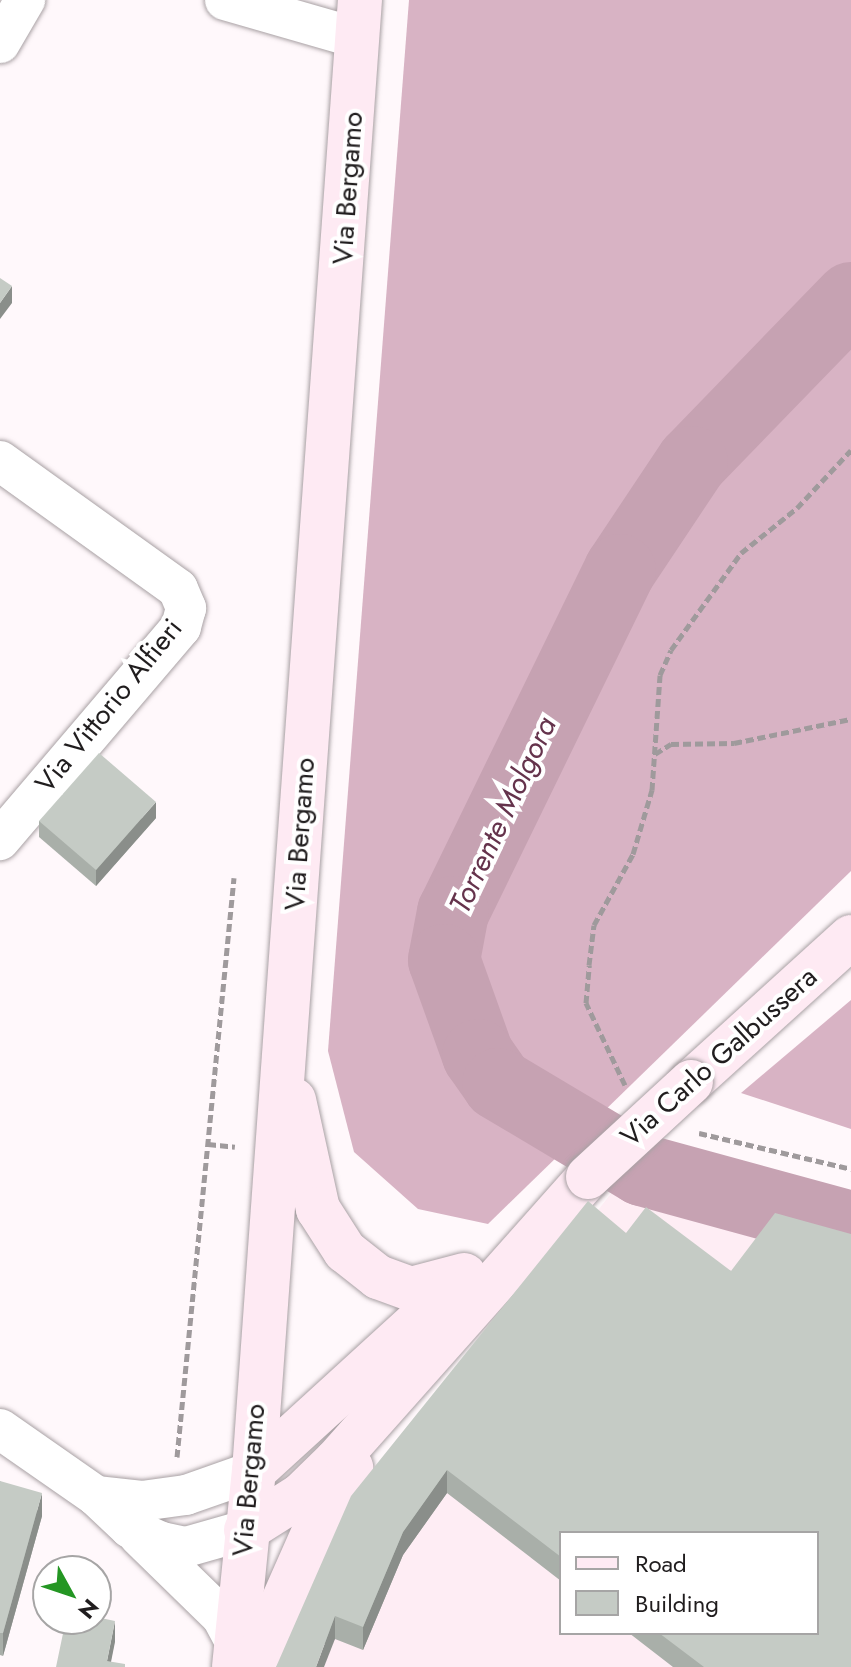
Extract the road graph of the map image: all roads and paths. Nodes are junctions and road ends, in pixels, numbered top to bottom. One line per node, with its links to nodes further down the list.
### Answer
1 (25, 0): 4 (street)
2 (225, 0): 3 (street)
3 (359, 19): 12 (street, Via Bergamo)
4 (0, 43)
5 (851, 450): 8 (path)
6 (0, 461): 9 (street, Via Vittorio Alfieri)
7 (851, 719): 8 (path)
8 (654, 755): 13 (path)
9 (0, 840)
10 (234, 878): 15 (path)
11 (851, 937): 18 (street, Via Carlo Galbussera, bridge)
12 (284, 1054): 19 (street, Via Carlo Galbussera); 23 (street, Via Bergamo)
13 (633, 1095)
14 (695, 1131): 17 (path)
15 (208, 1144): 16 (path); 22 (path)
16 (236, 1147)
17 (851, 1169)
18 (588, 1177): 19 (street, Via Carlo Galbussera); 20 (street, Via Carlo Galbussera)
19 (477, 1268): 23 (street, Via Carlo Galbussera)
20 (419, 1364): 26 (street, Via Carlo Galbussera); 27 (street, Via Carlo Galbussera)
21 (0, 1429): 24 (street)
22 (177, 1470)
23 (254, 1471): 24 (street); 26 (street, Via Bergamo)
24 (96, 1496): 25 (street)
25 (130, 1528): 26 (street); 27 (street)
26 (246, 1530): 27 (street, Via Bergamo)
27 (241, 1659)

